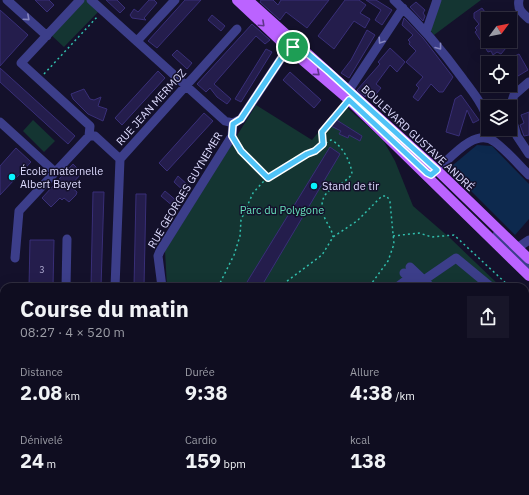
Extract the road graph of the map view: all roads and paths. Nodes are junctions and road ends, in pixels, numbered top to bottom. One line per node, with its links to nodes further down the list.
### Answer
1 (7, 0): 15 (street, one-way to 15)
2 (80, 0): 15 (street)
3 (91, 0): 11 (street)
4 (175, 0): 16 (street)
5 (237, 0): 17 (main road, BOULEVARD GUSTAVE ANDRÉ, one-way to 17)
6 (248, 0): 18 (main road, BOULEVARD GUSTAVE ANDRÉ)
7 (394, 0): 10 (street)
8 (437, 0): 14 (street)
9 (519, 0): 12 (street)
10 (403, 8): 14 (street); 22 (street, one-way to 22)
11 (103, 10): 16 (street); 19 (path)
12 (529, 19)
13 (237, 29): 21 (street, RUE JEAN MERMOZ)
14 (426, 32): 24 (street, one-way to 24)
15 (47, 36): 19 (street)
16 (137, 41): 21 (street)
17 (288, 48): 18 (street); 22 (main road, BOULEVARD GUSTAVE ANDRÉ, one-way to 22); 26 (street, RUE GEORGES GUYNEMER)
18 (307, 53): 22 (main road, BOULEVARD GUSTAVE ANDRÉ)
19 (39, 79): 27 (street)
20 (529, 82): 23 (street)
21 (186, 86): 26 (street); 34 (street, RUE JEAN MERMOZ)
22 (348, 95): 31 (path); 32 (main road, BOULEVARD GUSTAVE ANDRÉ); 35 (main road, BOULEVARD GUSTAVE ANDRÉ)
23 (512, 100)
24 (481, 106)
25 (0, 122): 36 (street)
26 (233, 124): 28 (street, RUE GEORGES GUYNEMER)
27 (89, 136): 34 (street); 36 (street)
28 (232, 136): 38 (path); 49 (street, RUE GEORGES GUYNEMER)
29 (517, 136): 33 (street)
30 (484, 138): 35 (street); 37 (street)
31 (323, 144): 38 (path); 39 (path)
32 (405, 154): 35 (street); 46 (main road, BOULEVARD GUSTAVE ANDRÉ)
33 (529, 154)
34 (120, 159): 48 (street, RUE JEAN MERMOZ)
35 (436, 171): 42 (main road, BOULEVARD GUSTAVE ANDRÉ); 45 (street)
36 (55, 172): 43 (street)
37 (529, 175)
38 (268, 178): 50 (path)
39 (333, 237): 51 (path); 52 (path)
40 (68, 239): 47 (street)
41 (529, 240): 42 (street)
42 (518, 248): 44 (main road, BOULEVARD GUSTAVE ANDRÉ)
43 (15, 258)
44 (529, 259)
45 (529, 266)
46 (529, 276)
47 (66, 283)
48 (115, 283)
49 (161, 283)
50 (220, 283)
51 (284, 283)
52 (372, 283)
53 (400, 283): 54 (street)
54 (420, 283)
55 (422, 283): 56 (street)
56 (485, 283)

